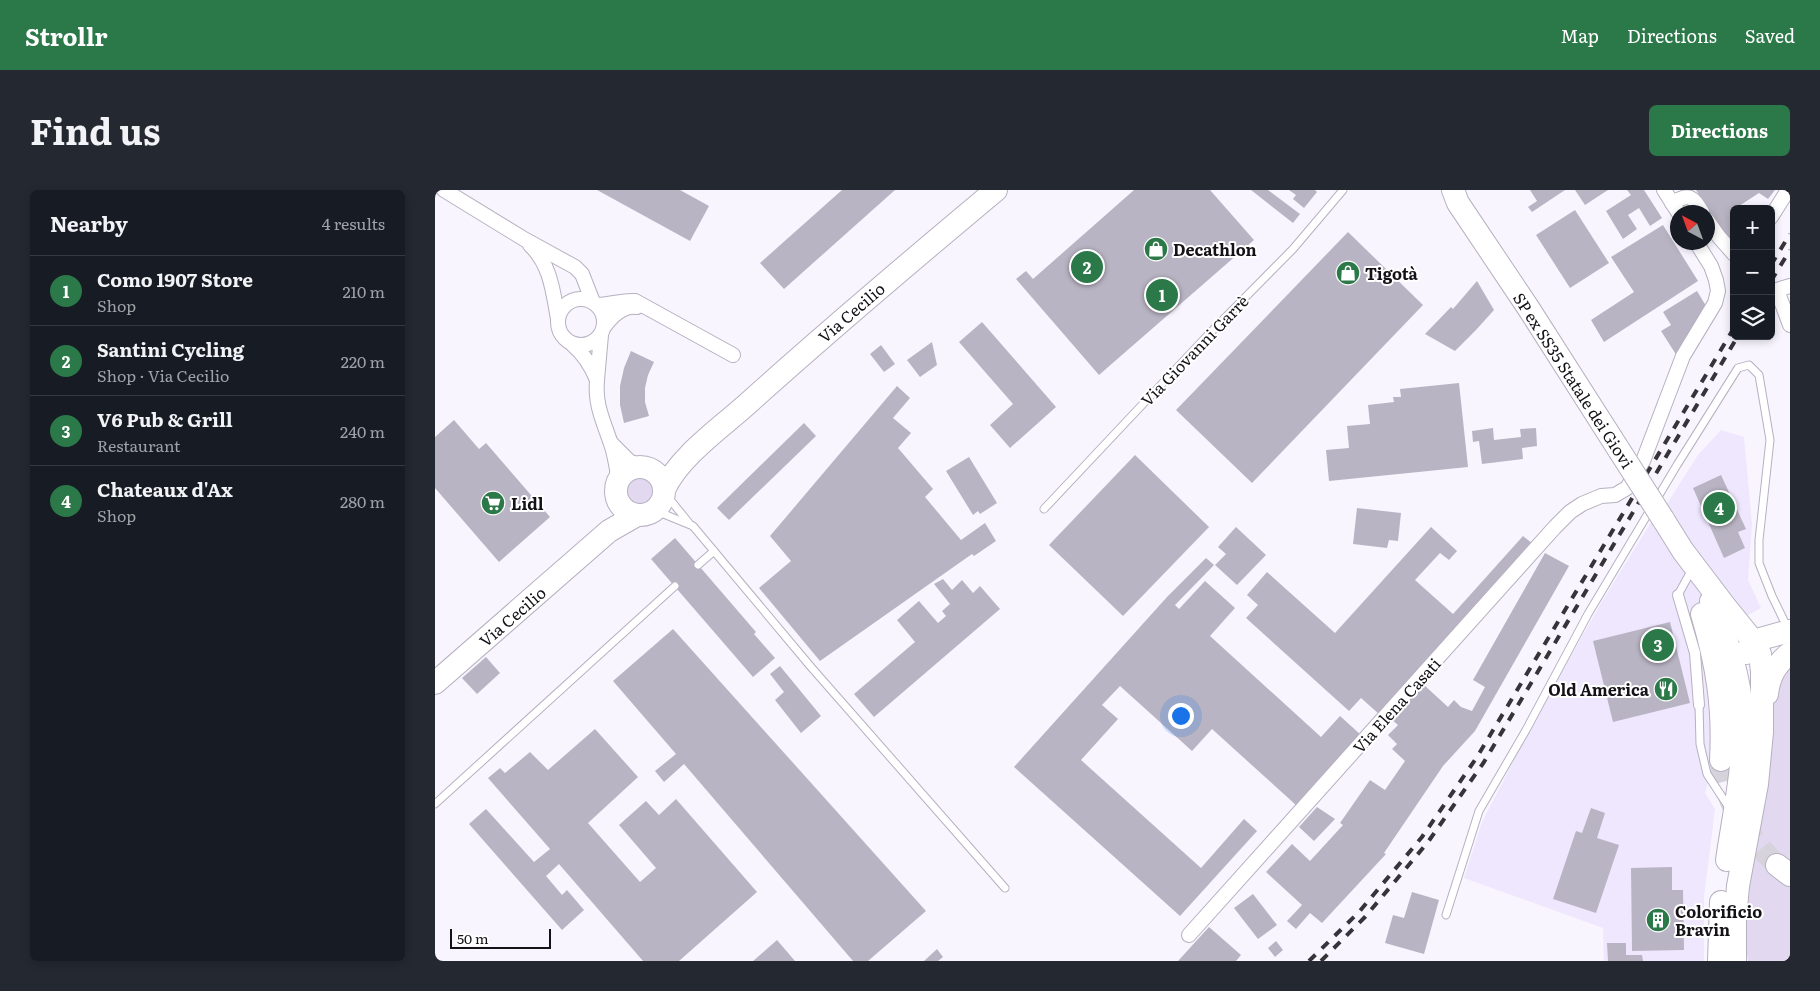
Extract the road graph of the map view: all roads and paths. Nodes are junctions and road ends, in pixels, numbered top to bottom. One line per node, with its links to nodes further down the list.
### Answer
1 (444, 190): 12 (street)
2 (995, 190): 24 (main road, Via Cecilio)
3 (1343, 190): 29 (lane, Via Giovanni Garrè)
4 (1453, 190): 34 (main road, SP ex SS35 Statale dei Giovi, bridge)
5 (1664, 190): 7 (street)
6 (1788, 190): 10 (street)
7 (1673, 205)
8 (1677, 205): 9 (street)
9 (1698, 205)
10 (1775, 211)
11 (1715, 231): 14 (street)
12 (524, 240): 16 (street); 18 (street)
13 (1701, 250): 49 (street, Via Elena Casati)
14 (1730, 250)
15 (1783, 288): 19 (street)
16 (595, 303): 17 (street); 18 (street); 20 (street)
17 (653, 310): 20 (street); 22 (street)
18 (558, 319): 21 (street)
19 (1790, 325)
20 (603, 331): 21 (street); 23 (street)
21 (571, 343): 23 (street)
22 (733, 355)
23 (597, 380): 25 (street)
24 (710, 437): 26 (main road, Via Cecilio); 28 (main road, Via Cecilio)
25 (611, 442): 26 (street); 27 (street)
26 (646, 468): 27 (main road); 28 (main road)
27 (618, 488): 28 (main road); 31 (main road, Via Cecilio)
28 (655, 502): 30 (lane); 30 (lane); 31 (main road, Via Cecilio)
29 (1044, 509)
30 (691, 525): 32 (lane)
31 (588, 549): 40 (main road, Via Cecilio)
32 (714, 551): 33 (lane); 47 (lane)
33 (698, 565)
34 (1693, 572): 36 (lane); 37 (main road); 41 (main road); 44 (main road)
35 (675, 586): 45 (lane)
36 (1678, 596): 42 (street)
37 (1723, 605): 38 (main road); 39 (main road)
38 (1790, 638): 39 (main road); 43 (main road); 48 (lane)
39 (1753, 641): 41 (main road); 43 (main road)
40 (435, 683)
41 (1740, 695): 46 (main road)
42 (1699, 704): 46 (lane)
43 (1762, 732): 46 (main road)
44 (1721, 760)
45 (435, 804)
46 (1741, 819): 50 (main road); 51 (main road)
47 (1005, 888)
48 (1447, 915)
49 (1189, 935)
50 (1719, 961)
51 (1735, 961)

